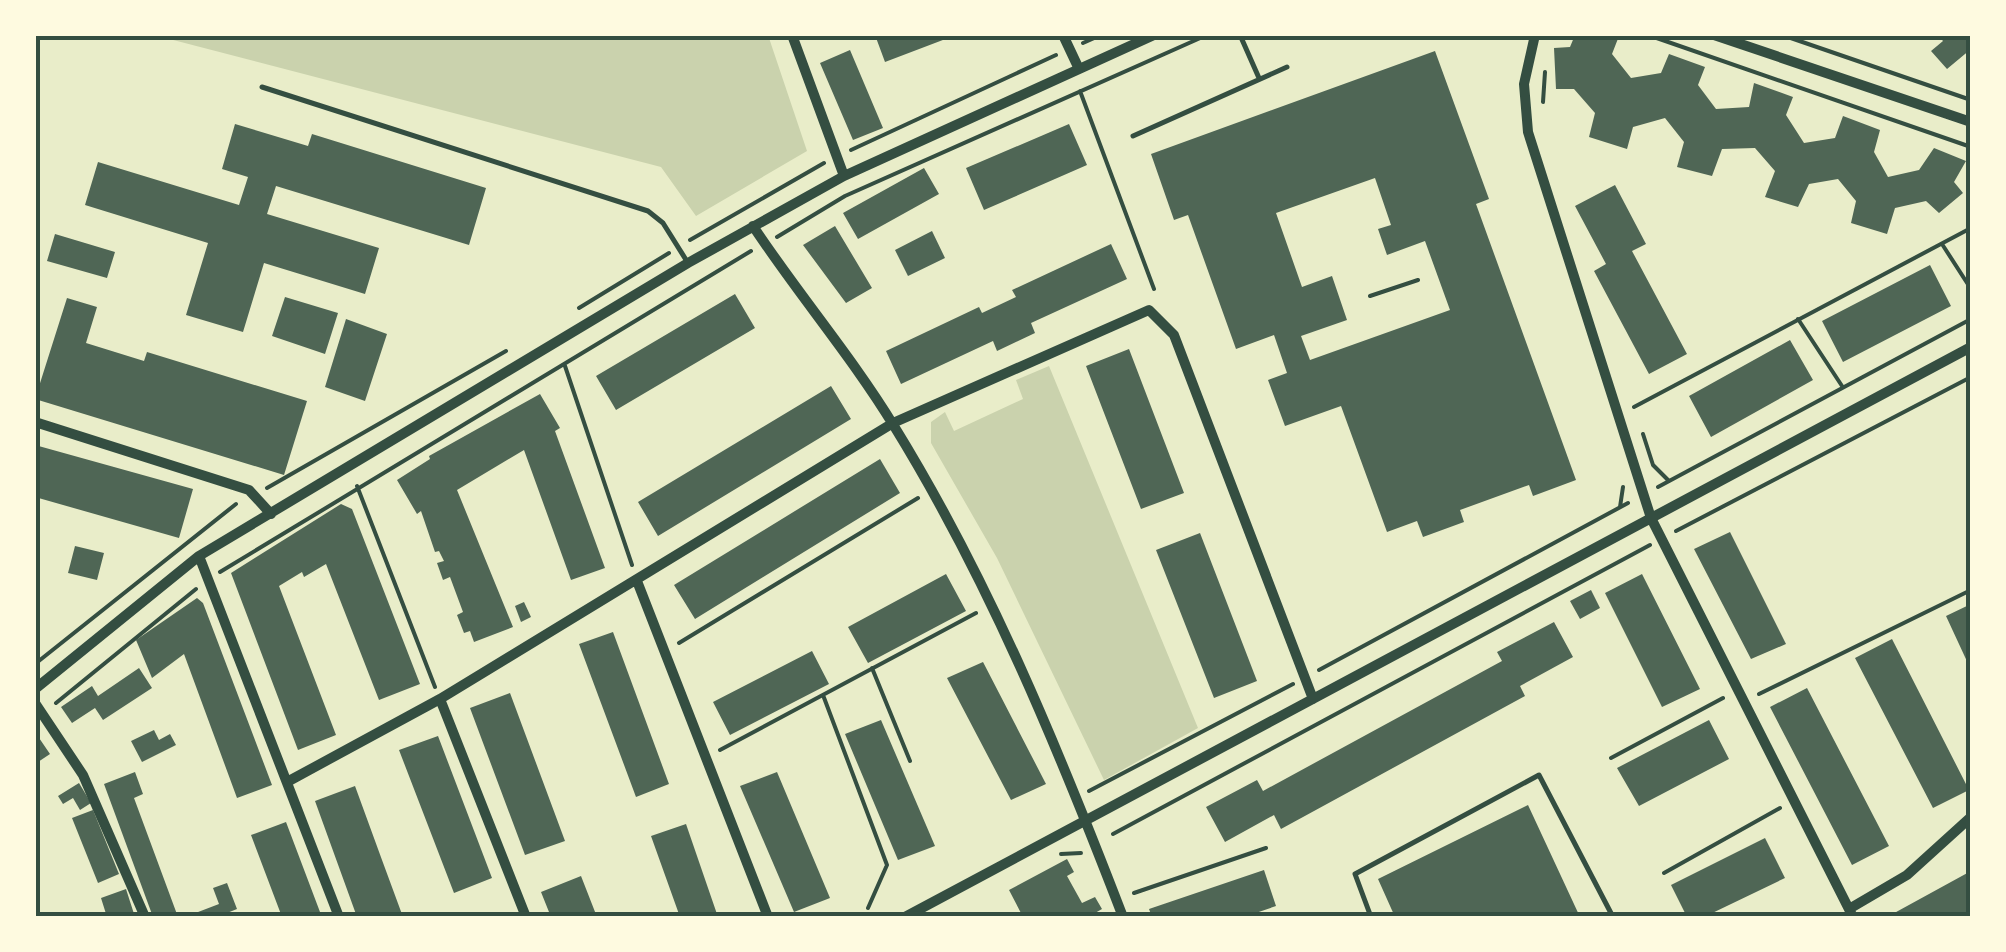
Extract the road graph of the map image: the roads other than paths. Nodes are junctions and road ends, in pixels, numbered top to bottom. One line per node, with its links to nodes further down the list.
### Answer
1 (792, 35): 13 (street)
2 (1064, 35): 8 (street)
3 (1154, 35): 8 (street)
4 (1240, 35): 9 (lane)
5 (1535, 35): 20 (street)
6 (1714, 35): 11 (street)
7 (1287, 67): 9 (lane)
8 (1080, 70): 13 (street)
9 (1259, 79): 12 (lane)
10 (262, 87): 15 (lane)
11 (1971, 122)
12 (1132, 136)
13 (844, 176): 14 (street)
14 (753, 226): 15 (street); 18 (street)
15 (688, 263): 19 (street)
16 (1971, 347): 20 (street)
17 (35, 422): 19 (street)
18 (892, 422): 22 (street); 25 (street); 29 (street)
19 (271, 514): 21 (street)
20 (1651, 518): 25 (street); 30 (street)
21 (199, 556): 23 (street); 27 (street)
22 (637, 581): 24 (street); 34 (street)
23 (35, 689)
24 (440, 699): 27 (street); 33 (street)
25 (1313, 699): 29 (street)
26 (35, 702): 31 (street)
27 (287, 782): 32 (street)
28 (1971, 817): 30 (street)
29 (1085, 819): 35 (street); 36 (street)
30 (1851, 913)
31 (145, 917)
32 (339, 917)
33 (526, 917)
34 (768, 917)
35 (904, 917)
36 (1123, 917)
37 (1371, 917): 38 (lane)
38 (1613, 917)

